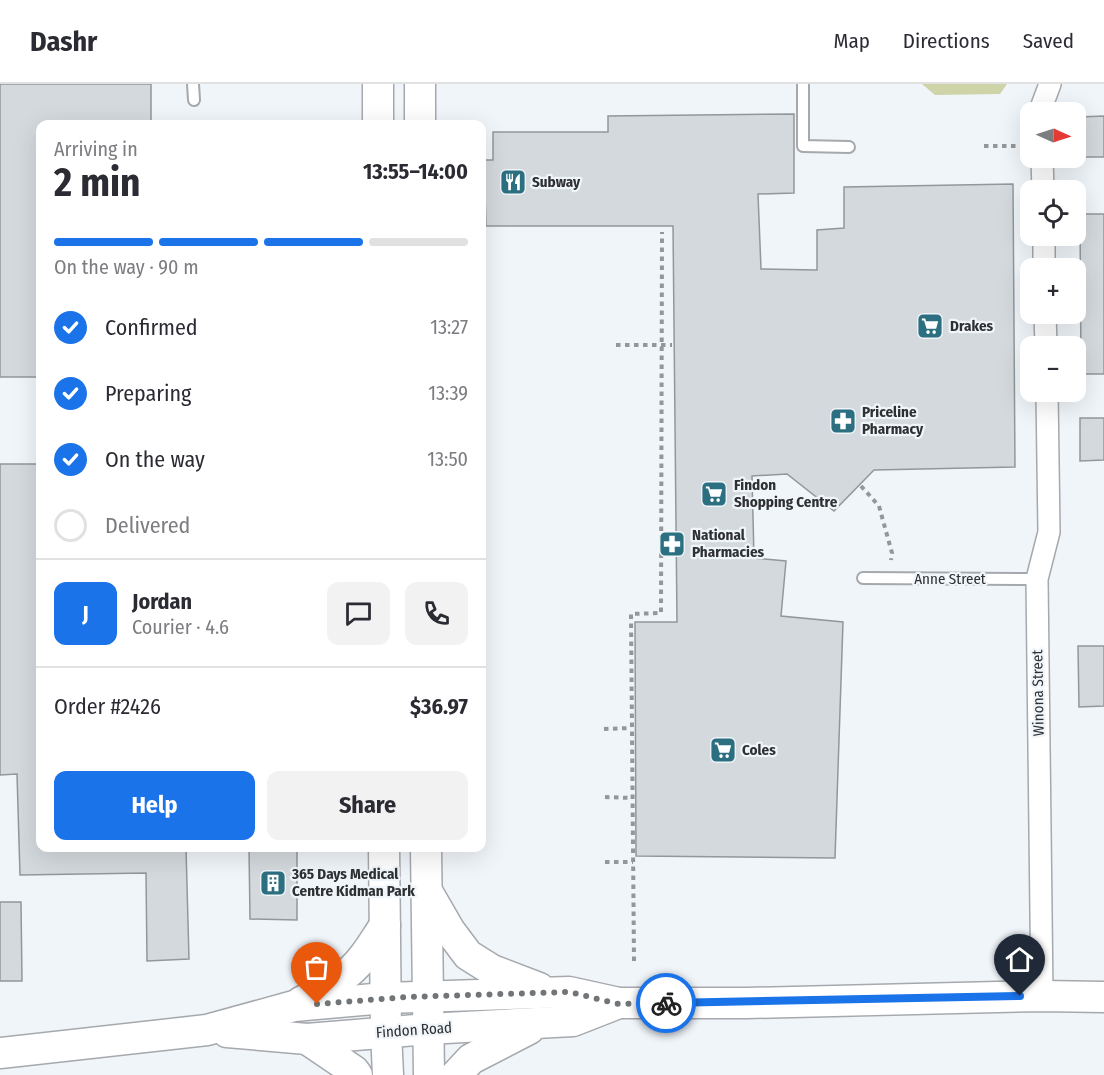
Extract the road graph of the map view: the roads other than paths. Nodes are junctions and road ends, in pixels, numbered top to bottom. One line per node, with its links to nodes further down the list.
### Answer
1 (193, 84): 6 (lane)
2 (378, 84): 8 (main road)
3 (420, 84): 9 (main road)
4 (803, 84): 10 (lane)
5 (1050, 84): 7 (street)
6 (194, 100)
7 (1043, 102)
8 (378, 120)
9 (420, 120)
10 (849, 147)
11 (1047, 402): 13 (street, Winona Street)
12 (863, 578): 13 (lane, Anne Street)
13 (1037, 579): 20 (street, Winona Street)
14 (384, 852): 17 (main road)
15 (426, 852): 16 (main road)
16 (426, 889): 18 (main road); 19 (main road)
17 (385, 925): 22 (main road); 24 (main road)
18 (550, 992): 19 (main road, Findon Road); 23 (main road, Findon Road)
19 (428, 996): 22 (main road, Findon Road); 26 (main road)
20 (1042, 996): 21 (main road, Findon Road); 23 (main road, Findon Road)
21 (1104, 997)
22 (385, 998): 24 (main road, Findon Road); 28 (main road)
23 (619, 1004): 25 (main road, Findon Road)
24 (294, 1006): 27 (main road, Findon Road)
25 (543, 1023): 26 (main road, Findon Road); 34 (main road)
26 (428, 1029): 28 (main road, Findon Road); 33 (main road)
27 (207, 1030): 29 (main road, Findon Road); 30 (main road, Findon Road)
28 (386, 1032): 29 (main road, Findon Road); 32 (main road)
29 (307, 1039): 31 (main road)
30 (0, 1053)
31 (357, 1075)
32 (388, 1075)
33 (429, 1075)
34 (456, 1075)

